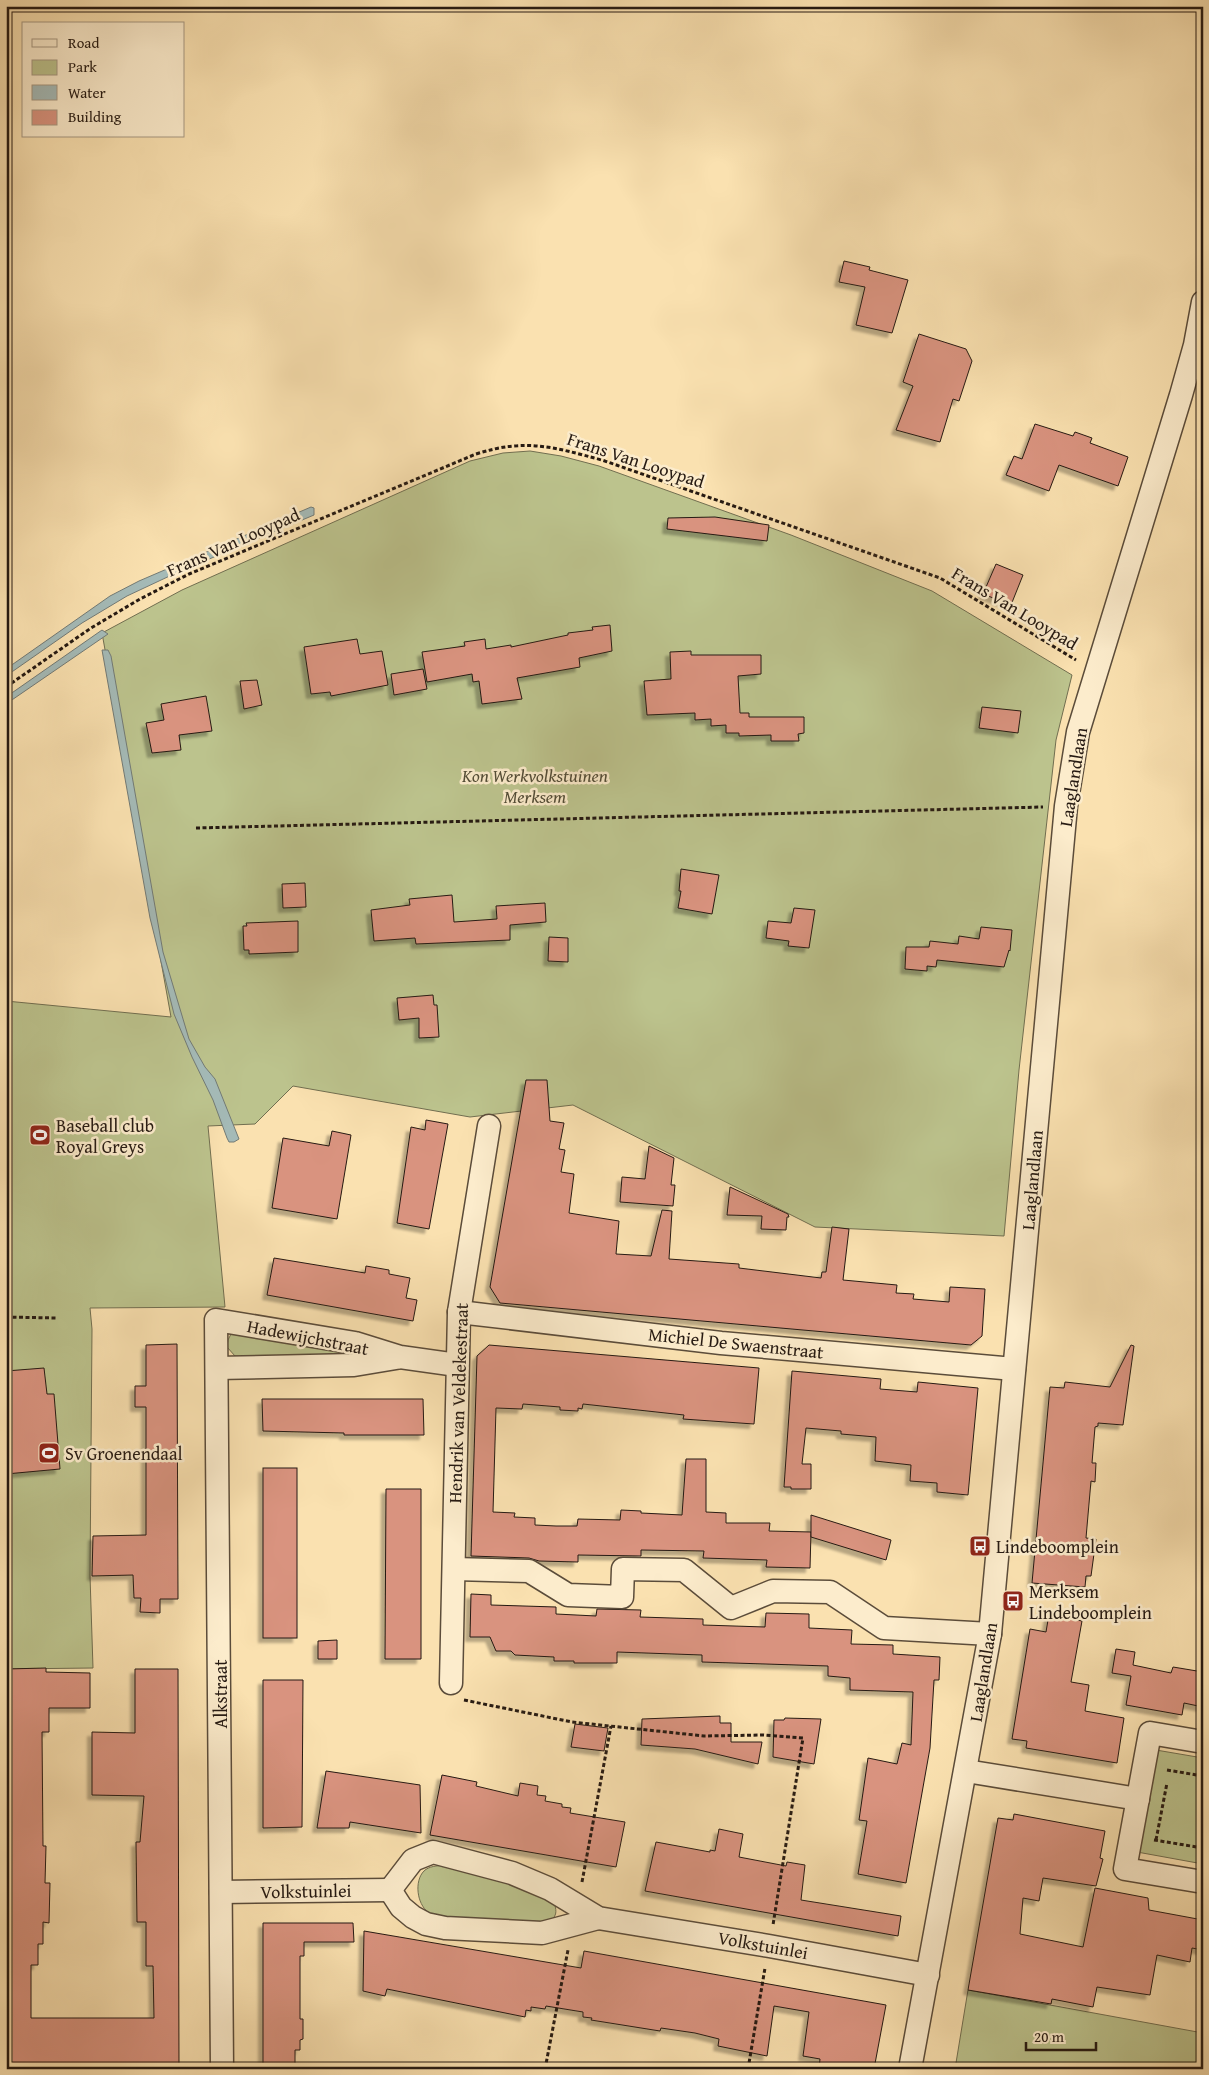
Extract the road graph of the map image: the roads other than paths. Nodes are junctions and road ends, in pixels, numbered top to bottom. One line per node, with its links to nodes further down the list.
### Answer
1 (1203, 302): 8 (street, Laaglandlaan)
2 (489, 1126): 3 (street, Hendrik van Veldekestraat)
3 (459, 1312): 6 (street, Hendrik van Veldekestraat); 8 (street, Michiel De Swaenstraat)
4 (216, 1320): 5 (street, Hadewijchstraat); 7 (street, Alkstraat)
5 (400, 1358): 6 (street, Hadewijchstraat); 7 (street, Hadewijchstraat)
6 (457, 1365): 9 (street, Hendrik van Veldekestraat)
7 (218, 1368): 17 (street, Alkstraat)
8 (1014, 1369): 10 (street, Laaglandlaan)
9 (454, 1569): 10 (street); 11 (street, Hendrik van Veldekestraat)
10 (990, 1634): 13 (street, Laaglandlaan)
11 (451, 1683)
12 (1203, 1742): 14 (street)
13 (966, 1770): 14 (street); 19 (street, Laaglandlaan)
14 (1138, 1799): 15 (street)
15 (1203, 1882)
16 (390, 1890): 17 (street, Volkstuinlei); 18 (street); 18 (street, Volkstuinlei)
17 (221, 1892): 20 (street, Alkstraat)
18 (575, 1916): 19 (street, Volkstuinlei)
19 (928, 1975): 21 (street, Laaglandlaan)
20 (222, 2069)
21 (910, 2069)

